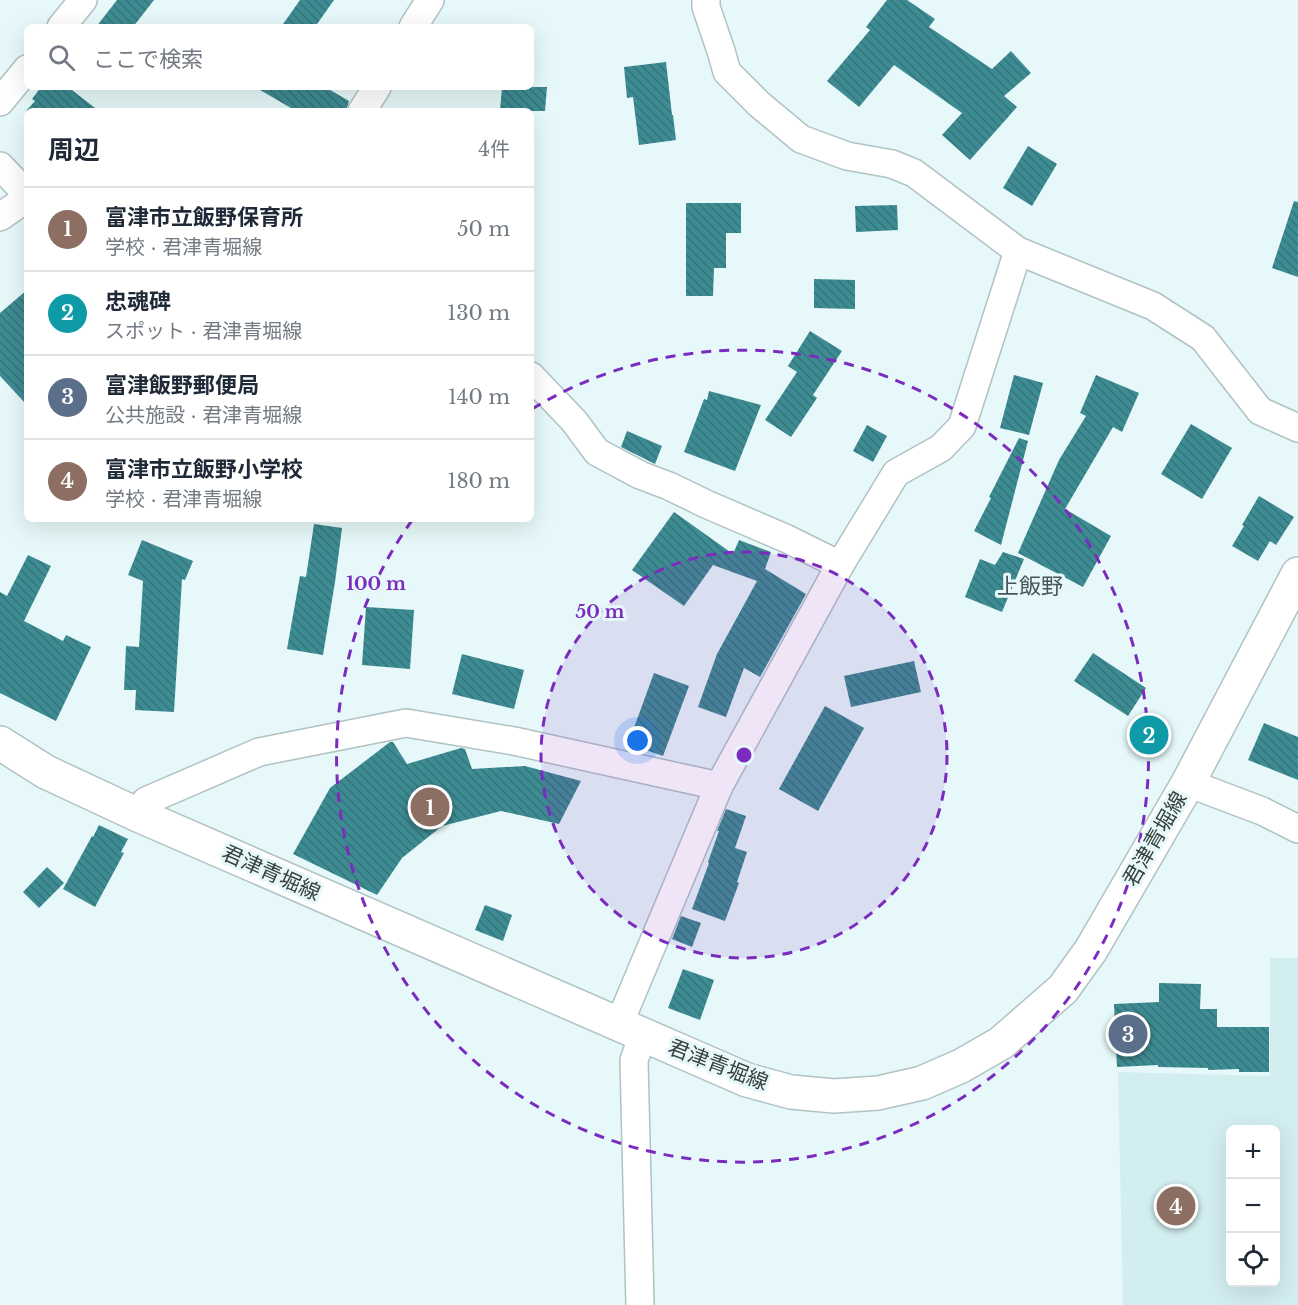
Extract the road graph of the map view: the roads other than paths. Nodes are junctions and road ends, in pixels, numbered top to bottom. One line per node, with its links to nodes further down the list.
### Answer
1 (82, 0): 4 (street)
2 (430, 0): 5 (street)
3 (706, 0): 14 (street)
4 (63, 24)
5 (415, 24)
6 (24, 73): 8 (street)
7 (374, 90): 9 (street)
8 (0, 102)
9 (364, 108)
10 (0, 166): 11 (street)
11 (24, 193)
12 (24, 198): 13 (street)
13 (0, 217)
14 (1018, 251): 16 (street); 17 (street)
15 (534, 379): 17 (street)
16 (1298, 428)
17 (840, 565): 21 (street)
18 (1298, 574): 20 (main road, 君津青堀線)
19 (0, 743): 22 (main road, 君津青堀線)
20 (1188, 783): 23 (street); 24 (main road, 君津青堀線)
21 (719, 786): 22 (street); 24 (street)
22 (136, 814): 24 (main road, 君津青堀線)
23 (1298, 828)
24 (631, 1029): 25 (street)
25 (640, 1305)

